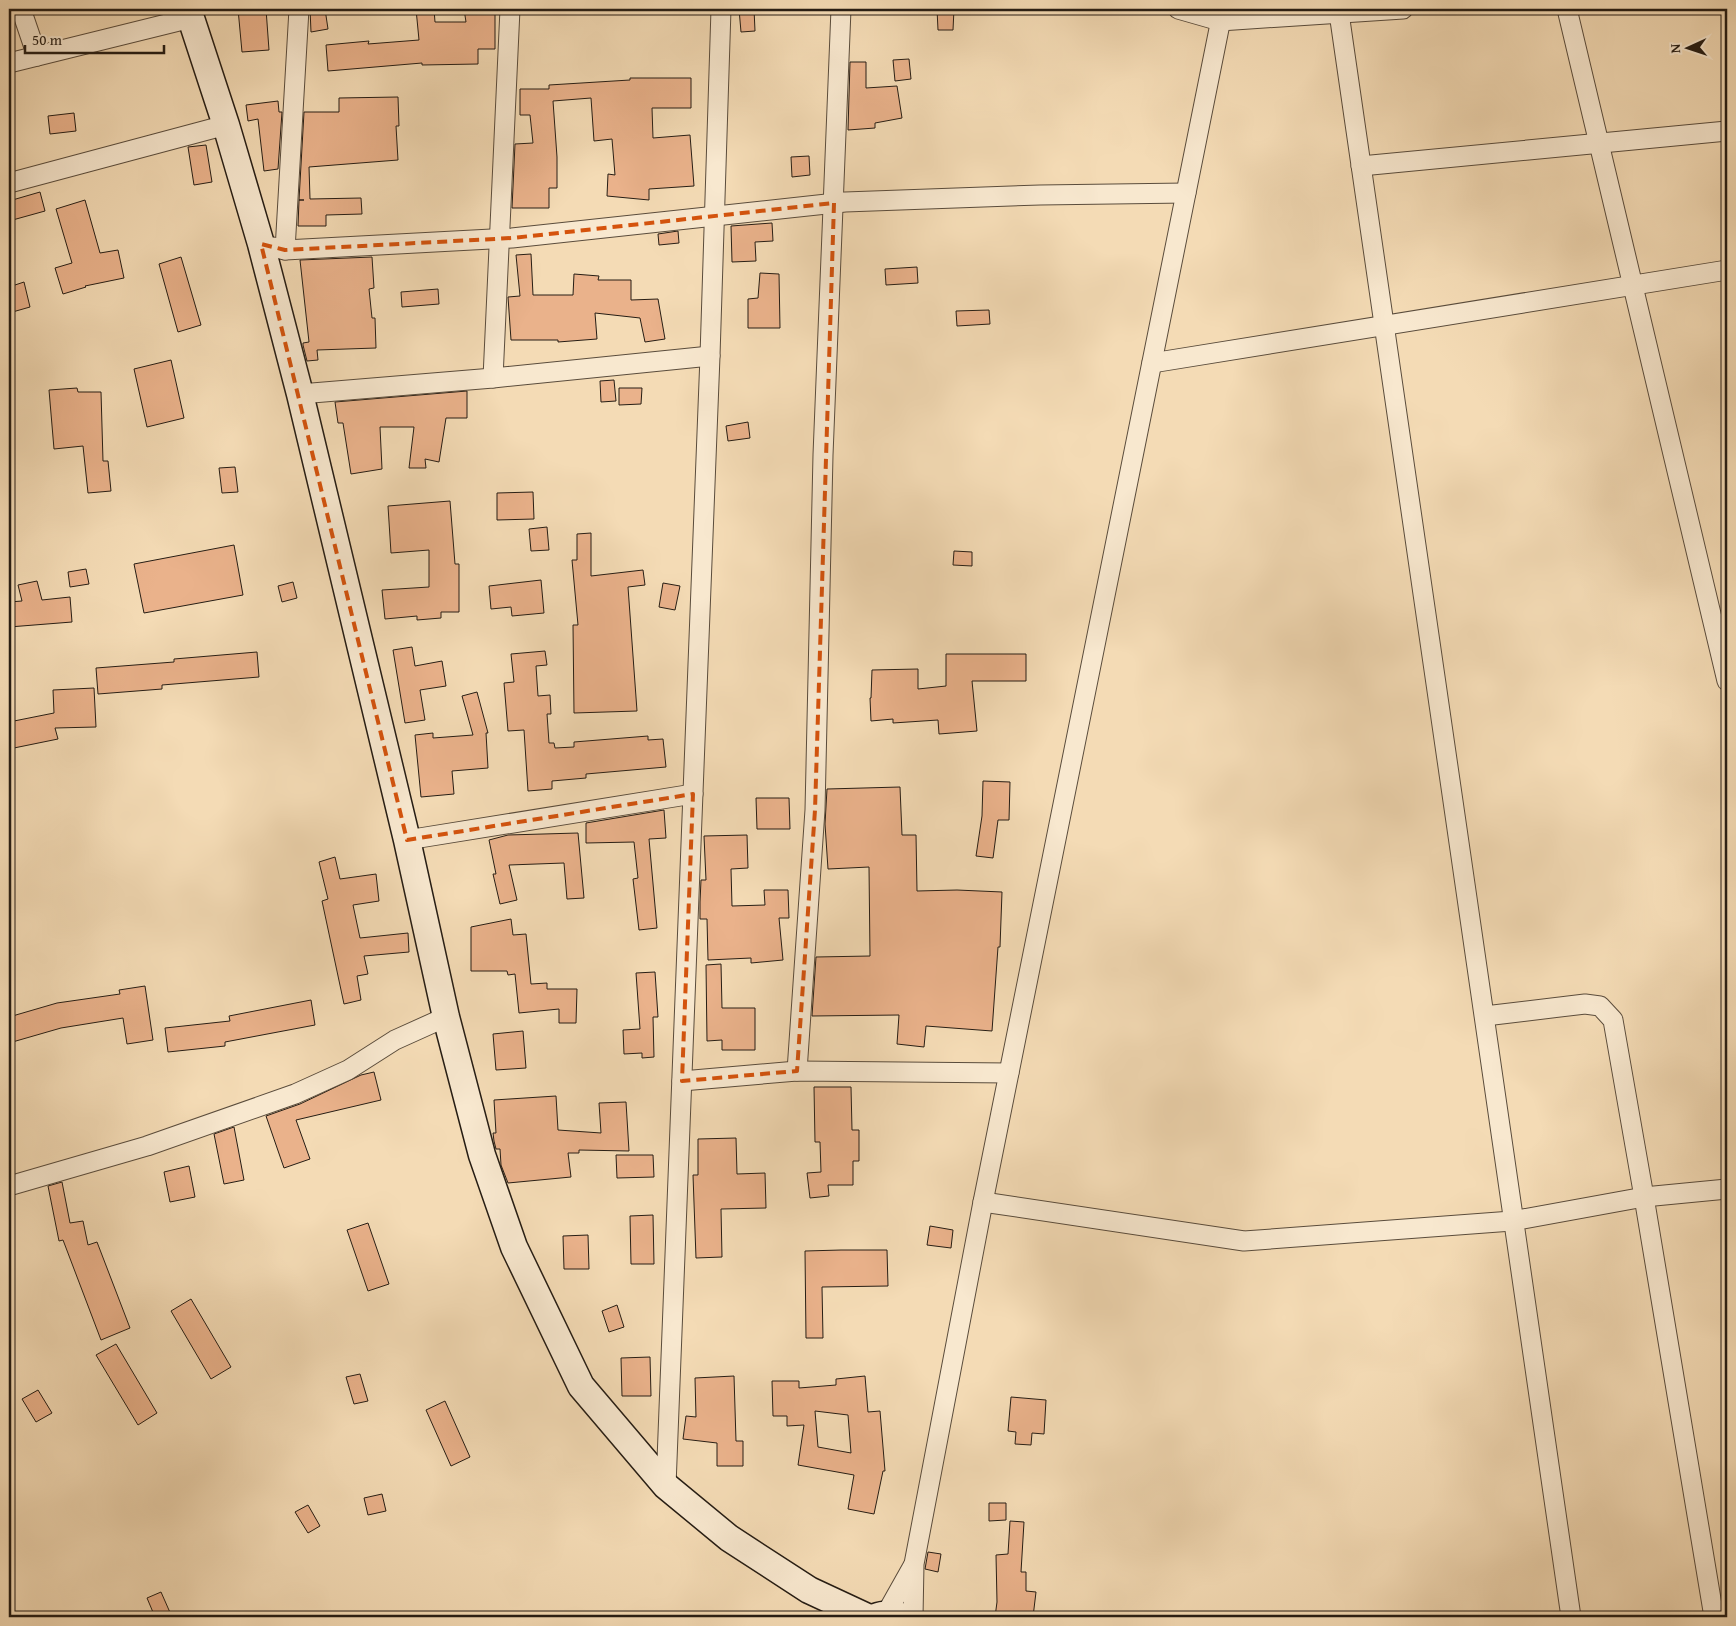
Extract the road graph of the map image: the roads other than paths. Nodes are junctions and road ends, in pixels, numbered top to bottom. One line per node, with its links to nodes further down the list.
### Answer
1 (21, 9): 12 (street)
2 (300, 9): 23 (street)
3 (510, 9): 22 (street)
4 (721, 9): 21 (street)
5 (841, 9): 20 (street)
6 (1178, 9): 11 (street)
7 (1403, 9): 10 (street)
8 (1567, 9): 16 (street)
9 (189, 13): 12 (street); 14 (main road)
10 (1338, 13): 11 (street); 17 (street)
11 (1222, 15): 19 (street)
12 (37, 56): 13 (street)
13 (9, 63)
14 (226, 125): 18 (street); 23 (main road)
15 (1727, 131): 16 (street)
16 (1599, 143): 17 (street); 25 (street)
17 (1361, 166): 26 (street)
18 (9, 184)
19 (1186, 193): 20 (street); 28 (street)
20 (834, 203): 21 (street); 36 (street)
21 (714, 217): 22 (street); 27 (street)
22 (500, 239): 23 (street); 29 (street)
23 (273, 247): 30 (main road)
24 (1727, 270): 25 (street)
25 (1632, 284): 26 (street); 31 (street)
26 (1384, 325): 28 (street); 34 (street)
27 (710, 356): 29 (street); 32 (street)
28 (1152, 363): 37 (street)
29 (493, 378): 30 (street)
30 (300, 394): 33 (main road)
31 (1727, 681)
32 (693, 794): 33 (street); 38 (street)
33 (407, 840): 35 (main road)
34 (1485, 1016): 41 (street); 43 (street)
35 (446, 1017): 39 (street); 44 (main road)
36 (797, 1071): 37 (street); 38 (street)
37 (1009, 1073): 42 (street)
38 (682, 1081): 44 (street)
39 (9, 1186)
40 (1727, 1189): 41 (street)
41 (1644, 1198): 43 (street); 51 (street)
42 (983, 1202): 43 (street); 45 (street)
43 (1512, 1221): 50 (street)
44 (666, 1486): 46 (main road)
45 (914, 1564): 47 (street); 49 (street)
46 (809, 1590): 47 (main road); 48 (main road)
47 (883, 1616)
48 (830, 1617)
49 (913, 1617)
50 (1571, 1617)
51 (1714, 1617)

